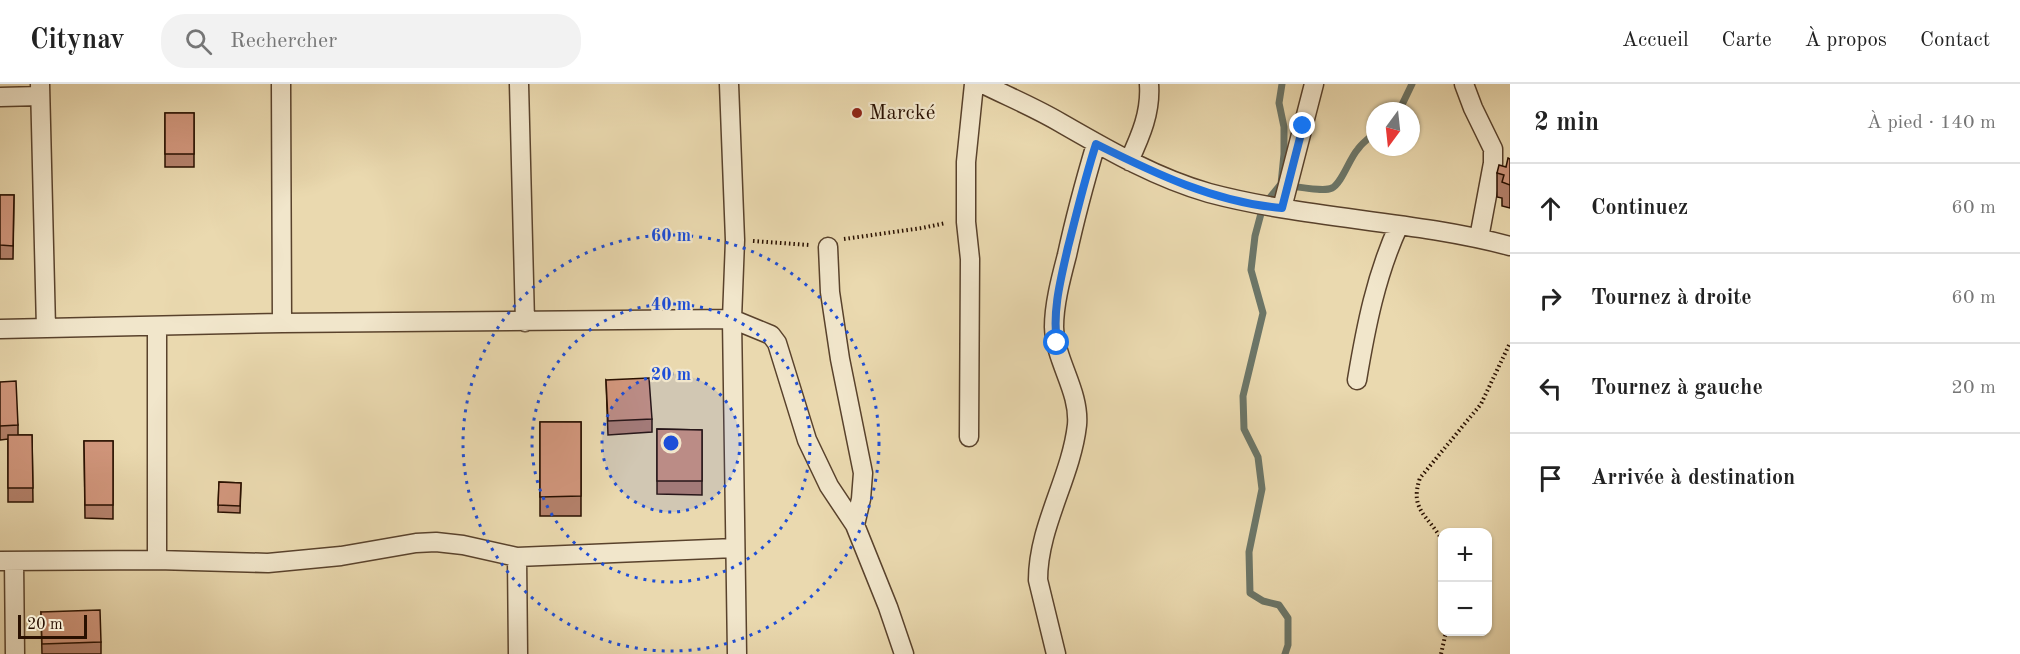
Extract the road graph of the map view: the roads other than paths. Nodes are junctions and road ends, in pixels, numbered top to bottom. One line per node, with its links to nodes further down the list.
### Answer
1 (281, 84): 20 (street)
2 (519, 84): 19 (street)
3 (729, 84): 18 (street)
4 (974, 84): 25 (street)
5 (983, 84): 11 (street)
6 (1149, 84): 12 (street)
7 (1314, 84): 13 (street)
8 (1464, 84): 15 (street)
9 (40, 90): 10 (street); 22 (street)
10 (0, 97)
11 (1096, 144): 12 (street); 35 (street)
12 (1129, 161): 13 (street)
13 (1282, 208): 14 (street)
14 (1399, 225): 15 (street); 24 (street)
15 (1479, 238): 16 (street)
16 (1510, 246)
17 (828, 247): 26 (street)
18 (732, 319): 19 (street); 26 (street); 27 (street)
19 (525, 322): 20 (street)
20 (282, 323): 21 (street)
21 (157, 327): 22 (street); 29 (street)
22 (46, 328): 23 (street)
23 (0, 329)
24 (1357, 380)
25 (969, 437)
26 (855, 525): 34 (street)
27 (735, 548): 28 (street); 33 (street)
28 (517, 557): 29 (street); 32 (street)
29 (157, 560): 30 (street)
30 (7, 561): 31 (street)
31 (15, 654)
32 (519, 654)
33 (737, 654)
34 (904, 654)
35 (1056, 654)

